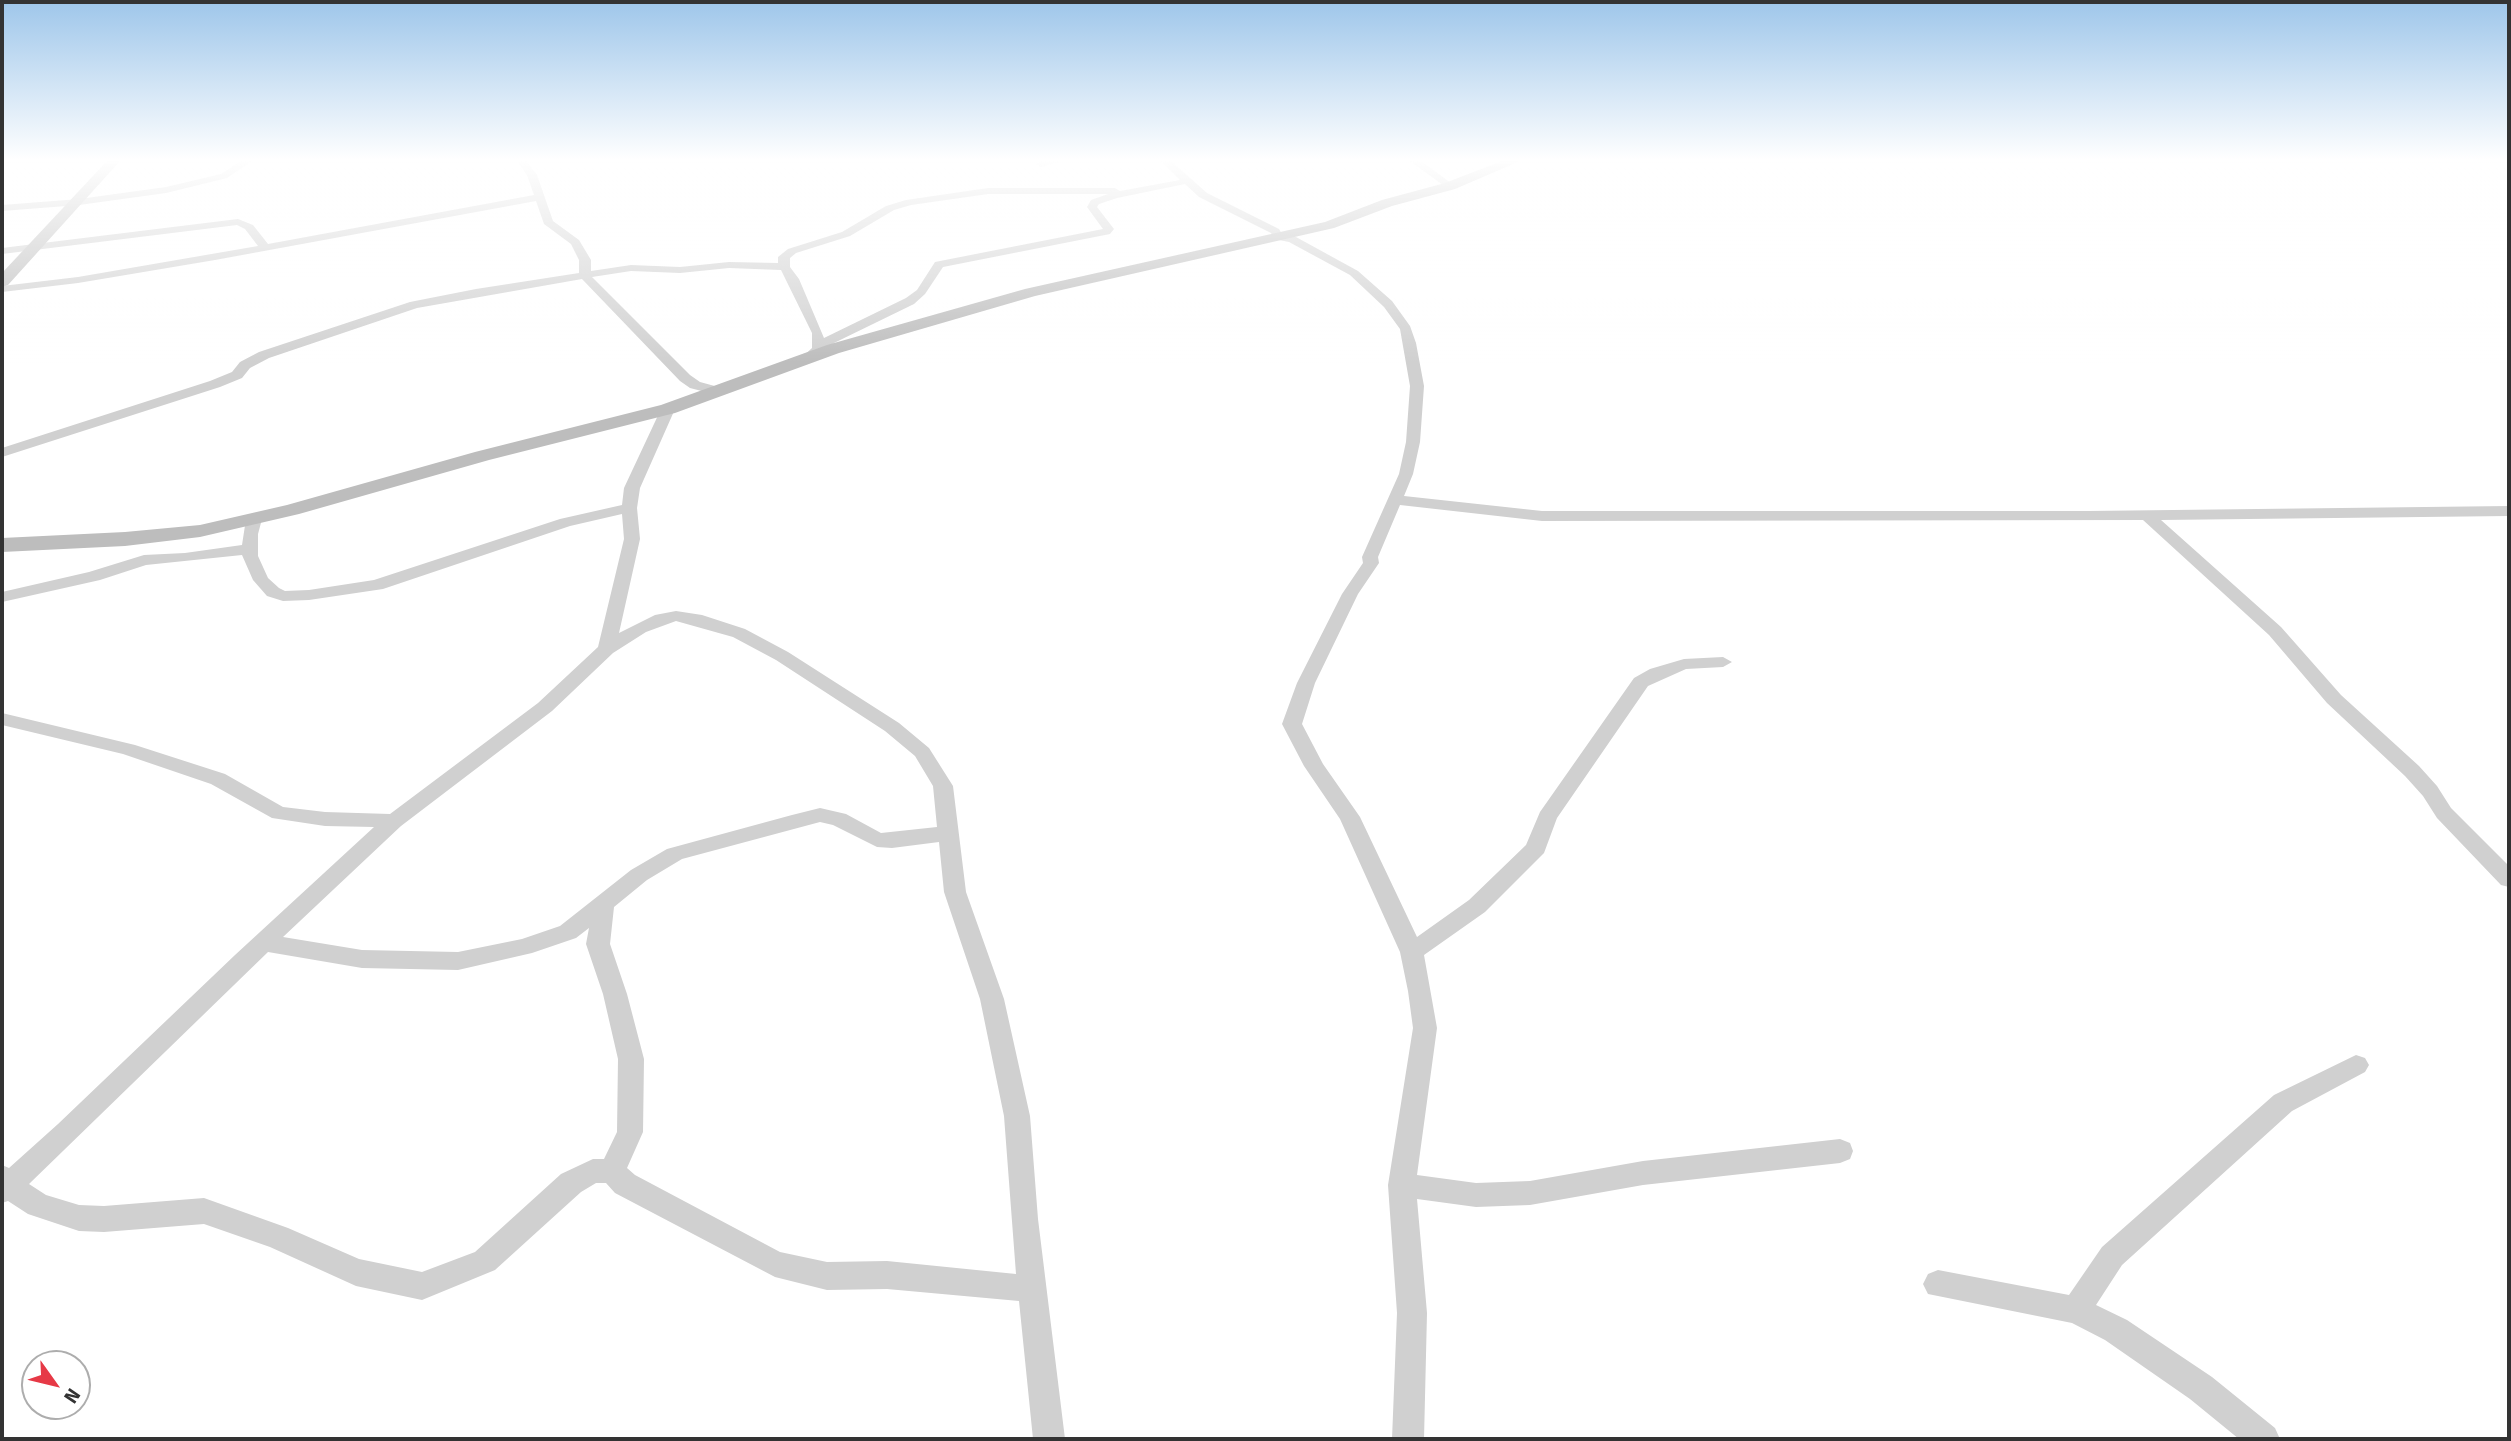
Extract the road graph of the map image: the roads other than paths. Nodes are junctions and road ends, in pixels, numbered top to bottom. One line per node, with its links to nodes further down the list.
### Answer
1 (54, 228): 11 (street)
2 (188, 228): 11 (street)
3 (250, 228): 12 (street)
4 (372, 228): 12 (street)
5 (556, 228): 15 (street)
6 (856, 228): 14 (street)
7 (1108, 228): 18 (street)
8 (1268, 228): 10 (street)
9 (1317, 228): 10 (street)
10 (1288, 236): 18 (street); 22 (street)
11 (36, 247): 13 (street); 16 (street)
12 (266, 248): 17 (street)
13 (2, 251)
14 (784, 267): 15 (street); 18 (street)
15 (585, 276): 19 (street); 21 (street)
16 (2, 282)
17 (2, 289)
18 (812, 353): 19 (street)
19 (717, 391): 20 (street)
20 (668, 409): 23 (street); 26 (street)
21 (2, 453)
22 (1395, 500): 25 (street); 38 (street)
23 (629, 508): 28 (street); 30 (street)
24 (2509, 511): 25 (street)
25 (2147, 515): 35 (street)
26 (254, 519): 27 (street); 28 (street)
27 (2, 545)
28 (250, 550): 29 (street)
29 (2, 597)
30 (607, 649): 33 (street); 34 (street)
31 (1723, 662): 38 (street)
32 (2, 719): 33 (street)
33 (394, 821): 37 (street)
34 (948, 833): 36 (street); 45 (street)
35 (2509, 879)
36 (603, 906): 37 (street); 41 (street)
37 (263, 942): 42 (street)
38 (1412, 952): 43 (street)
39 (2356, 1065): 46 (street)
40 (1840, 1150): 43 (street)
41 (612, 1171): 42 (street); 45 (street)
42 (4, 1184)
43 (1402, 1185): 48 (street)
44 (1938, 1284): 46 (street)
45 (1032, 1289): 47 (street)
46 (2076, 1310): 49 (street)
47 (1049, 1439)
48 (1408, 1439)
49 (2264, 1439)

